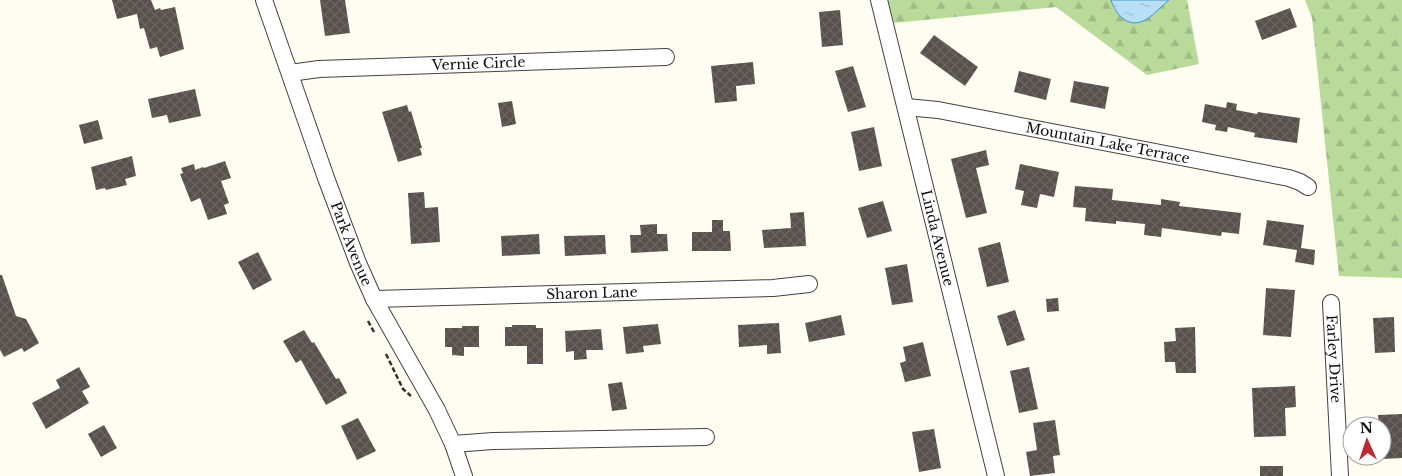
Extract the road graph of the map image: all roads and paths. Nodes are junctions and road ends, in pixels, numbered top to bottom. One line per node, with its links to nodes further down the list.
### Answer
1 (264, 0): 4 (street, Park Avenue)
2 (879, 0): 5 (street, Linda Avenue)
3 (666, 57): 4 (street, Vernie Circle)
4 (290, 73): 8 (street, Park Avenue)
5 (906, 107): 6 (street, Mountain Lake Terrace); 13 (street, Linda Avenue)
6 (1308, 187)
7 (810, 284): 8 (street, Sharon Lane)
8 (374, 299): 11 (street, Park Avenue)
9 (1331, 303): 14 (street, Farley Drive)
10 (706, 437): 11 (street)
11 (453, 444): 12 (street, Park Avenue)
12 (464, 476)
13 (996, 476)
14 (1340, 476)

